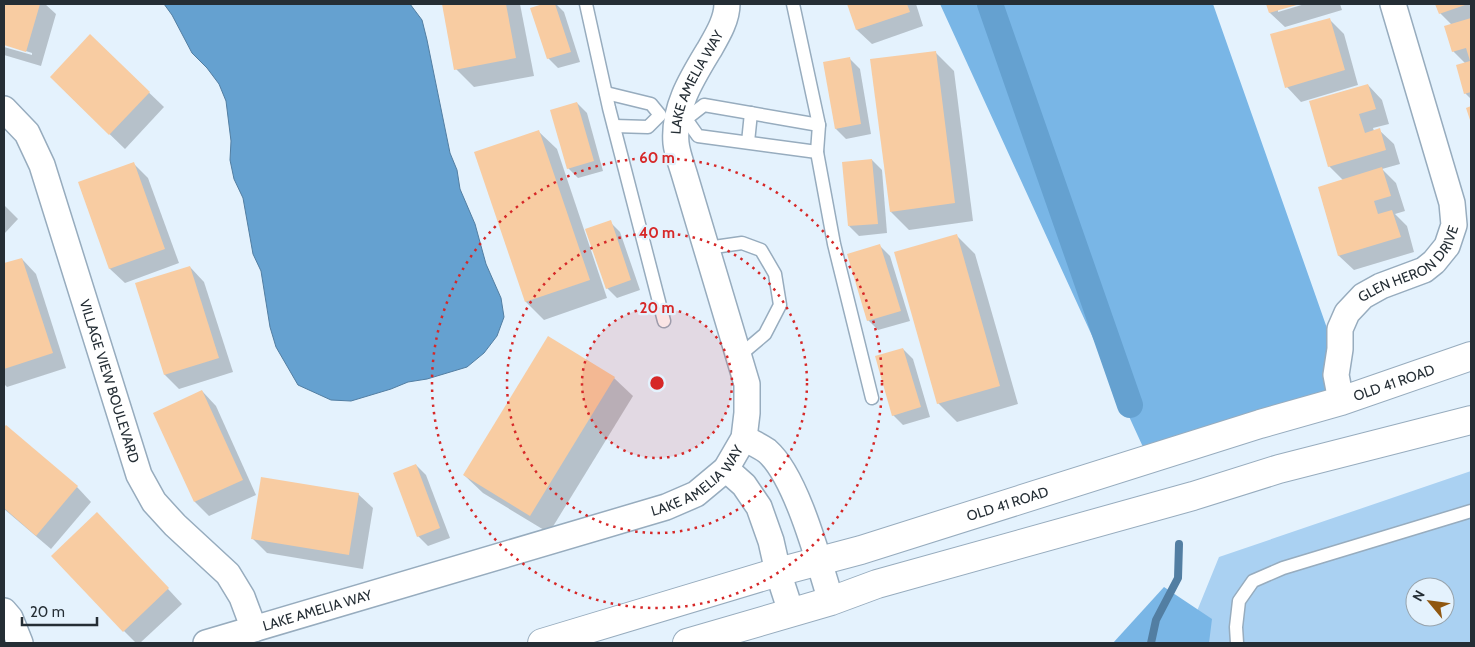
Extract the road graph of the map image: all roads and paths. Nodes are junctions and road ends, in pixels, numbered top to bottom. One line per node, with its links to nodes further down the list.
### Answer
1 (586, 4): 5 (lane)
2 (727, 4): 8 (street, LAKE AMELIA WAY)
3 (793, 4): 9 (lane)
4 (1393, 4): 18 (street, GLEN HERON DRIVE)
5 (606, 93): 8 (lane); 10 (lane)
6 (4, 109): 28 (street, VILLAGE VIEW BOULEVARD)
7 (751, 113): 8 (lane); 9 (lane); 11 (lane)
8 (674, 117): 10 (lane); 11 (lane); 13 (street, LAKE AMELIA WAY)
9 (819, 125): 12 (lane)
10 (614, 126): 14 (lane)
11 (748, 142): 12 (lane)
12 (816, 152): 17 (lane)
13 (706, 248): 15 (street, LAKE AMELIA WAY); 15 (lane)
14 (664, 321)
15 (739, 356): 20 (street, LAKE AMELIA WAY)
16 (1471, 356): 18 (street, OLD 41 ROAD)
17 (872, 398)
18 (1341, 402): 23 (street, OLD 41 ROAD)
19 (1471, 420): 25 (street)
20 (744, 438): 21 (street, LAKE AMELIA WAY); 23 (street)
21 (726, 469): 24 (street); 28 (street, LAKE AMELIA WAY)
22 (1471, 511): 33 (lane)
23 (818, 561): 24 (street, OLD 41 ROAD); 25 (street)
24 (778, 572): 27 (street); 31 (street, OLD 41 ROAD)
25 (831, 601): 27 (street)
26 (4, 611): 29 (street)
27 (791, 612): 32 (street)
28 (254, 629): 30 (street, LAKE AMELIA WAY)
29 (20, 643)
30 (206, 643)
31 (542, 643)
32 (687, 643)
33 (1237, 643)

